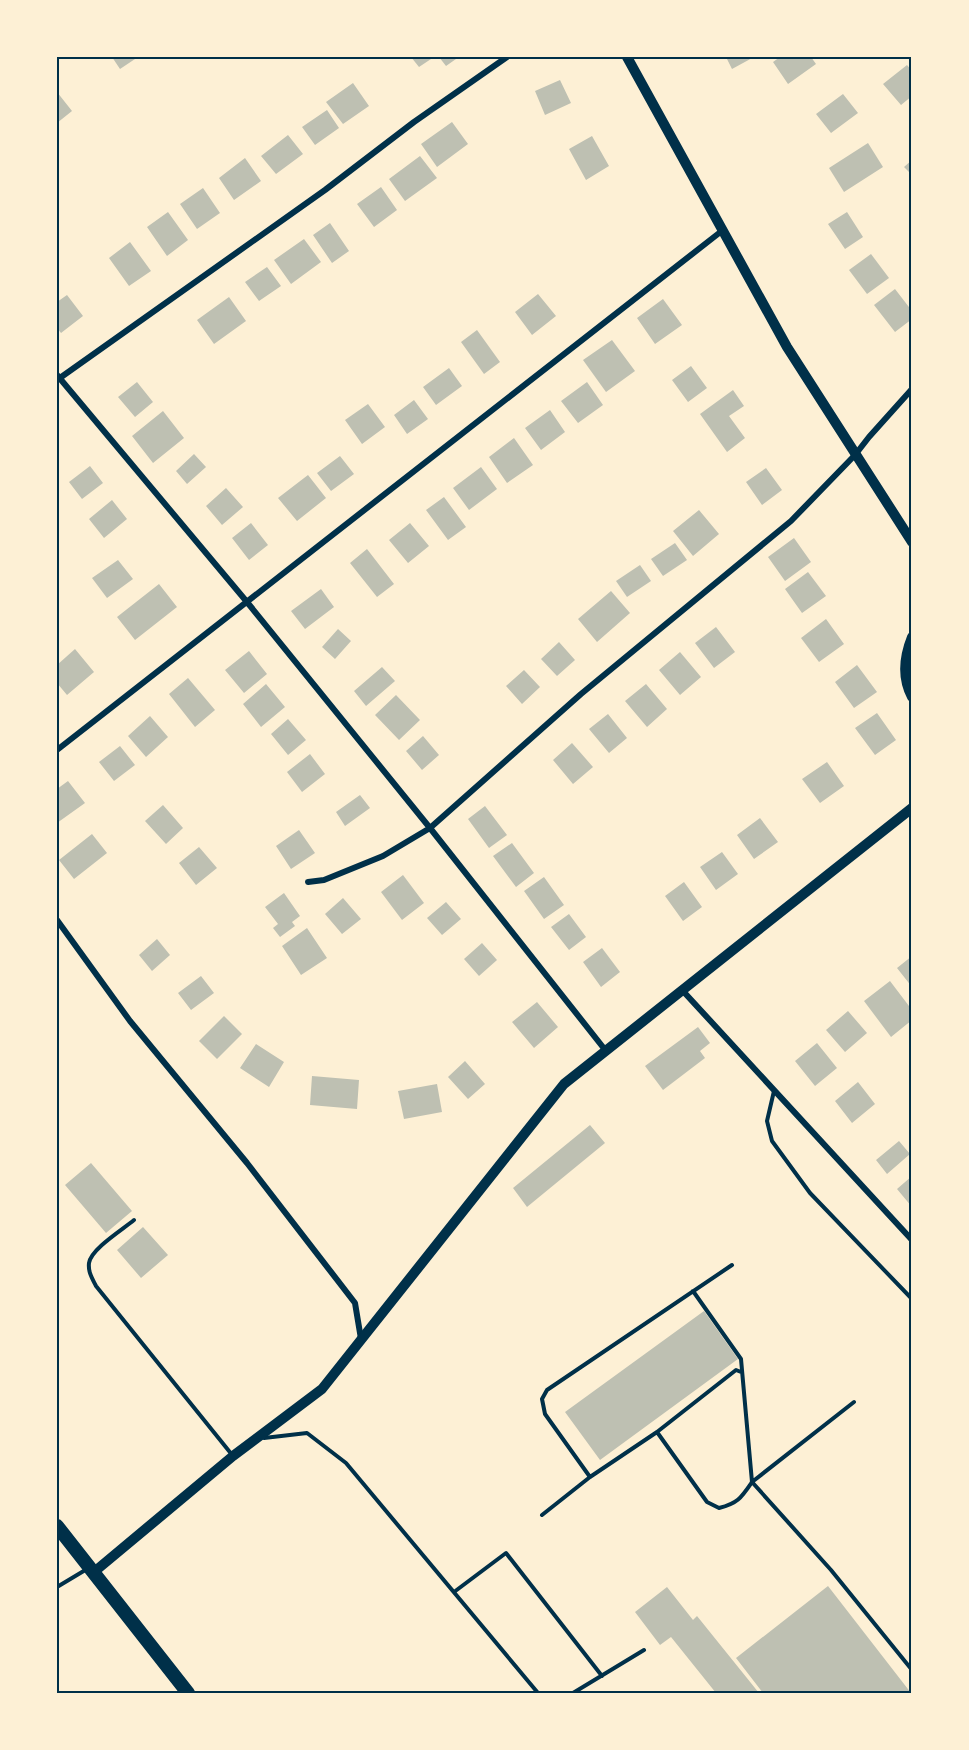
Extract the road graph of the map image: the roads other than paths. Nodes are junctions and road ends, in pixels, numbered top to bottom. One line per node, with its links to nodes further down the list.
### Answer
1 (507, 57): 4 (street)
2 (627, 57): 3 (street)
3 (723, 230): 6 (street); 8 (street)
4 (58, 378): 8 (street)
5 (912, 389): 6 (street)
6 (855, 455): 7 (street); 13 (street)
7 (912, 542)
8 (247, 602): 11 (street); 13 (street)
9 (912, 637): 10 (street)
10 (912, 697)
11 (57, 750)
12 (912, 808): 16 (street)
13 (430, 828): 14 (street); 17 (street)
14 (308, 882)
15 (57, 920): 24 (street)
16 (682, 990): 17 (street); 18 (street)
17 (606, 1051): 24 (street)
18 (774, 1090): 20 (street); 23 (lane)
19 (134, 1220): 29 (lane)
20 (912, 1240)
21 (732, 1265): 22 (lane)
22 (693, 1292): 25 (lane); 30 (lane)
23 (912, 1299)
24 (361, 1339): 28 (street)
25 (742, 1372): 27 (lane); 31 (lane)
26 (854, 1402): 31 (lane)
27 (657, 1432): 30 (lane); 31 (lane)
28 (257, 1439): 29 (street); 36 (lane)
29 (234, 1456): 34 (street)
30 (591, 1477): 32 (lane)
31 (752, 1482): 38 (lane)
32 (542, 1515)
33 (57, 1526): 34 (main road)
34 (92, 1569): 35 (lane); 40 (main road)
35 (57, 1587)
36 (454, 1592): 39 (lane); 41 (lane)
37 (644, 1650): 39 (lane)
38 (912, 1670)
39 (602, 1676): 42 (lane)
40 (188, 1693)
41 (538, 1693)
42 (573, 1693)

